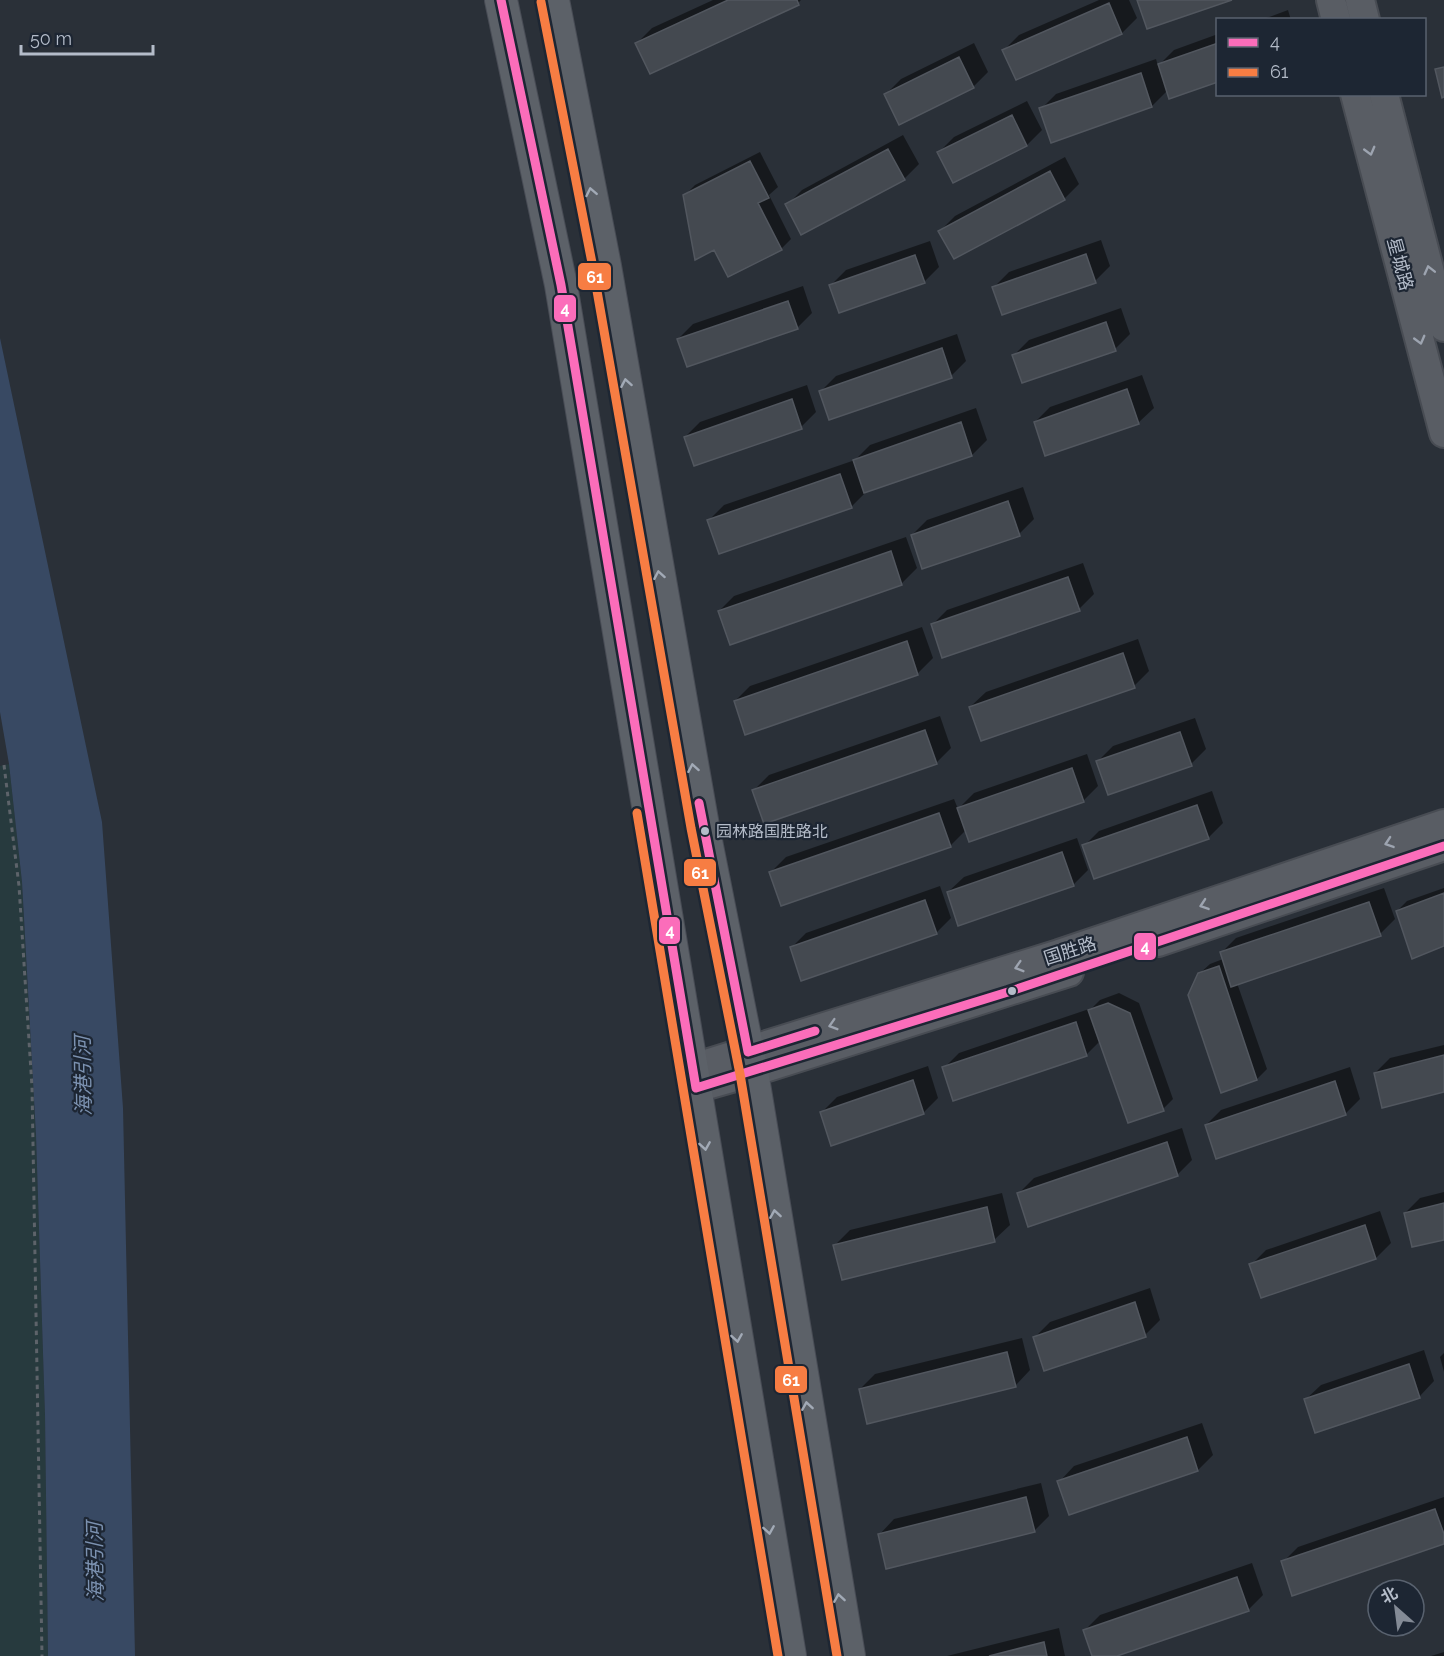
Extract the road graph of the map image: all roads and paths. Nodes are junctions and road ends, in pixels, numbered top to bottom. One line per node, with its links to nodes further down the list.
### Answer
1 (501, 0): 15 (main road)
2 (553, 0): 14 (main road, one-way to 2)
3 (1330, 0): 5 (street)
4 (1360, 0): 6 (street)
5 (1335, 18)
6 (1364, 18)
7 (1356, 96): 10 (street, 星城路, one-way to 10)
8 (1385, 96): 9 (street, 星城路, one-way to 8)
9 (1444, 327)
10 (1444, 433)
11 (4, 765): 16 (path)
12 (1444, 824): 14 (street, 国胜路, one-way to 14)
13 (1444, 846): 14 (street, 国胜路)
14 (750, 1062): 15 (street, 国胜路); 18 (main road, one-way to 14)
15 (694, 1078): 17 (main road, one-way to 17)
16 (42, 1656)
17 (790, 1656)
18 (849, 1656)

